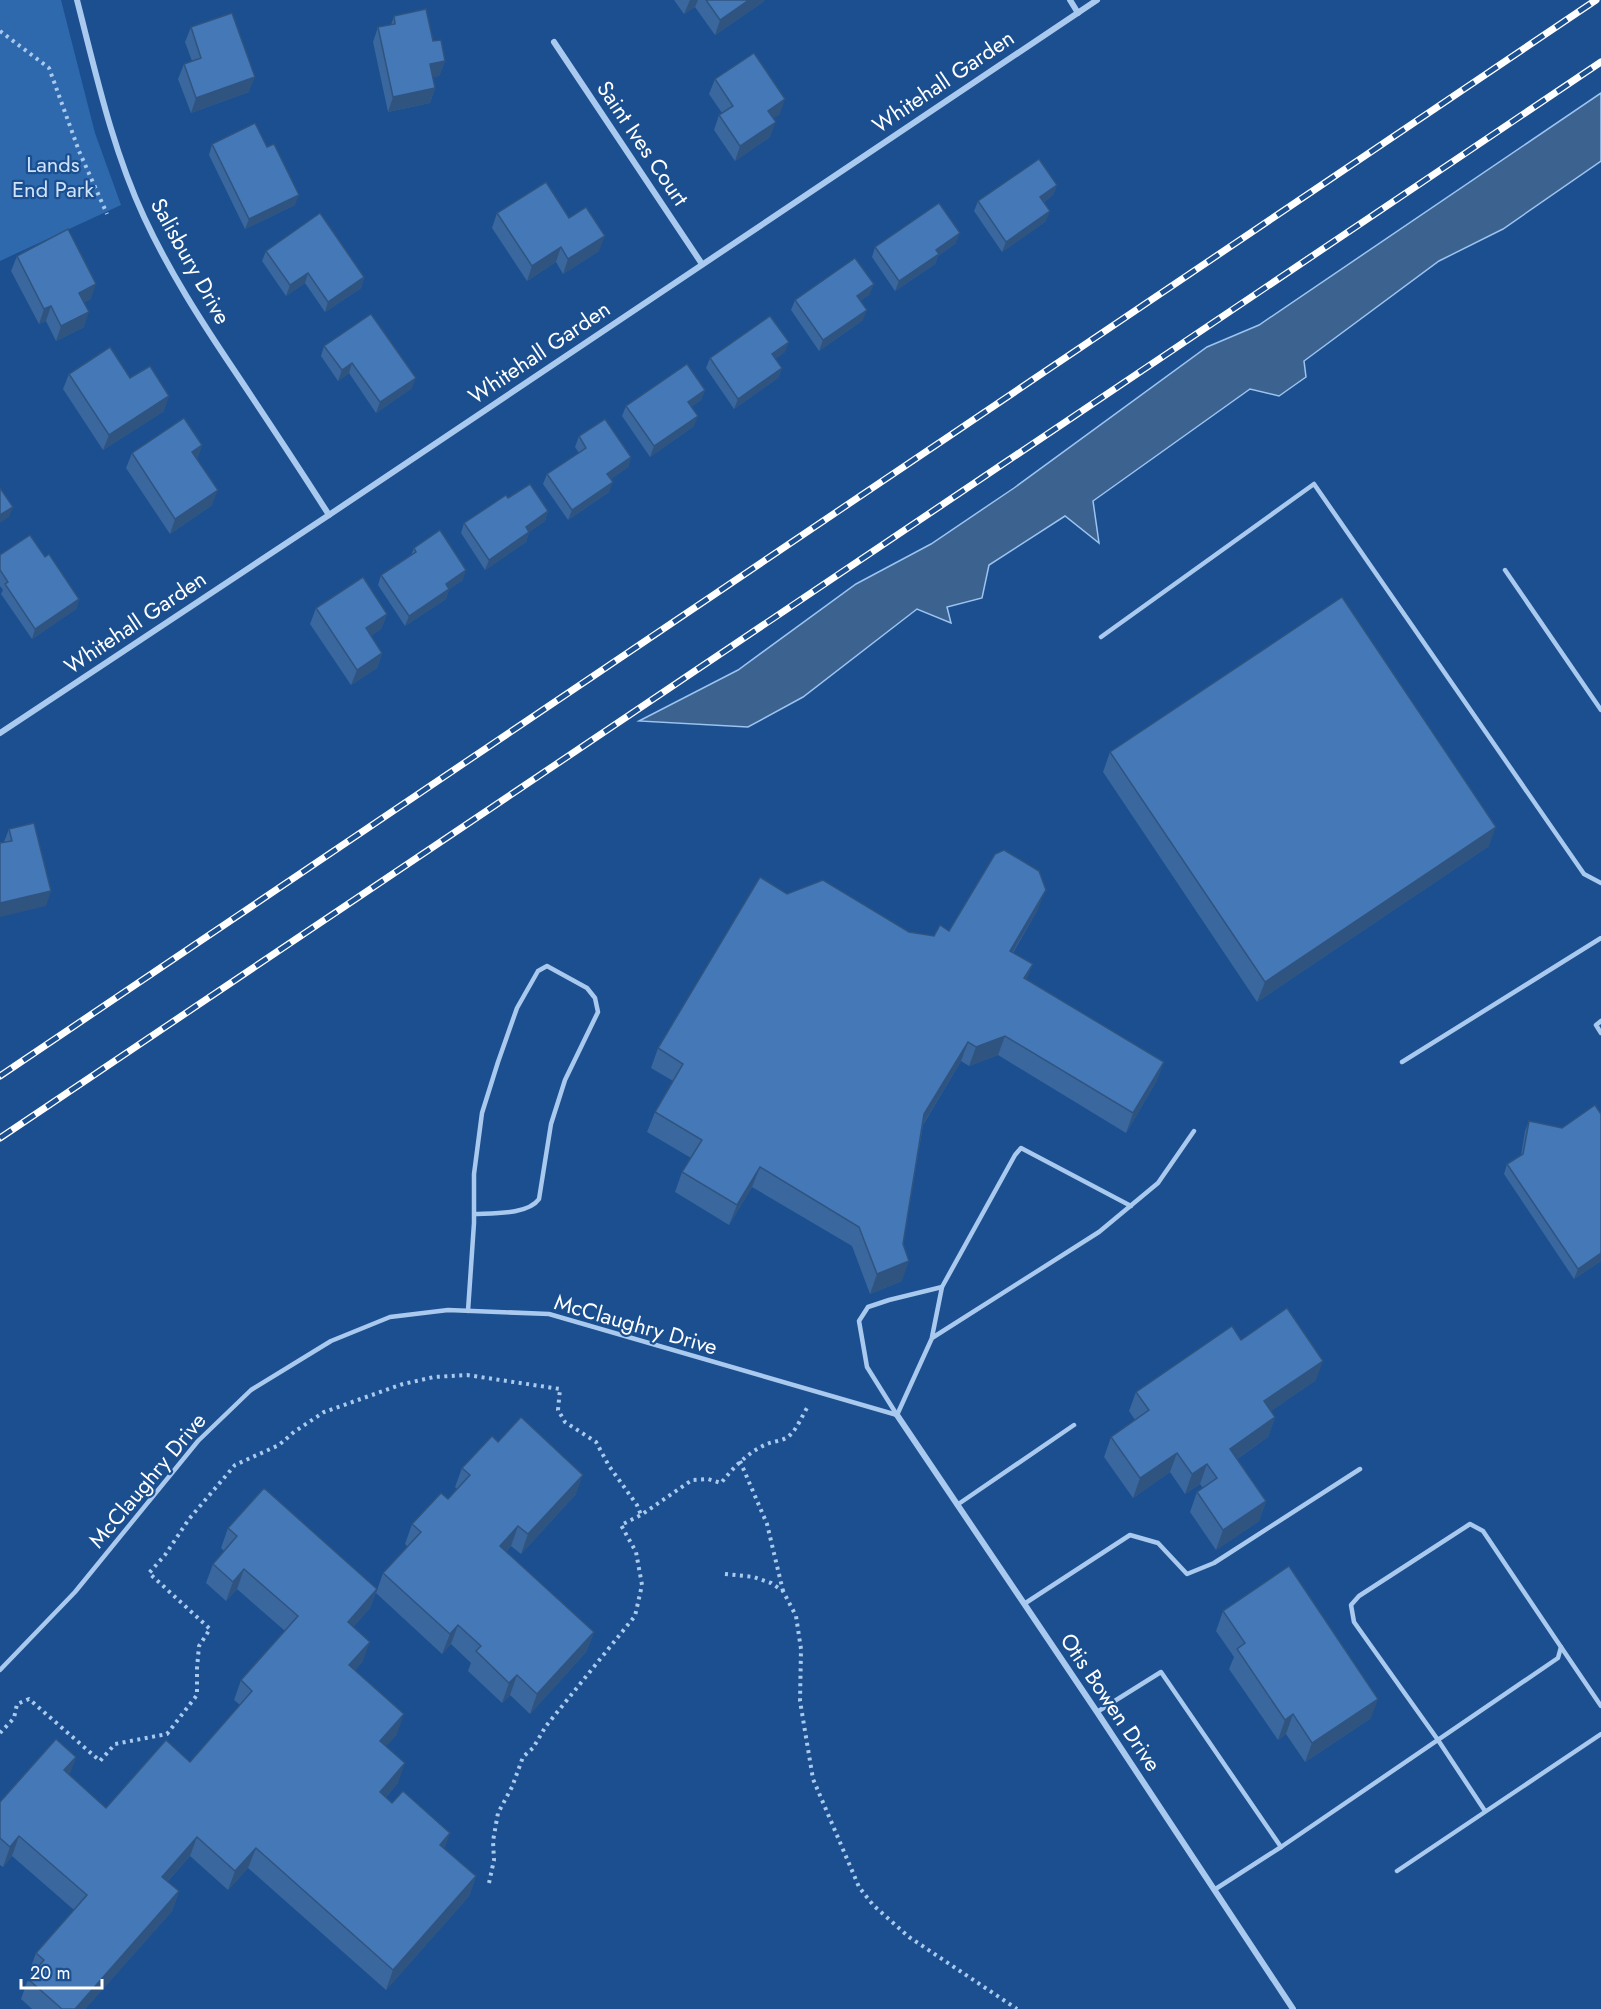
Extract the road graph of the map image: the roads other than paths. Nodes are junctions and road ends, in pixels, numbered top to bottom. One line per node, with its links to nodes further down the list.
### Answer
1 (77, 0): 7 (street, Salisbury Drive)
2 (1070, 0): 4 (street)
3 (1097, 0): 4 (street, Whitehall Garden)
4 (1078, 13): 6 (street, Whitehall Garden)
5 (554, 42): 6 (street, Saint Ives Court)
6 (702, 264): 7 (street, Whitehall Garden)
7 (329, 515): 11 (street, Whitehall Garden)
8 (1505, 570): 10 (lane)
9 (1101, 637): 12 (lane)
10 (1601, 710)
11 (0, 733)
12 (1601, 883)
13 (1601, 938): 16 (lane)
14 (1601, 1021): 15 (lane)
15 (1601, 1033)
16 (1402, 1062)
17 (1194, 1131): 18 (lane)
18 (1131, 1206): 20 (lane); 22 (lane)
19 (474, 1214): 19 (lane); 21 (lane)
20 (942, 1287): 22 (lane); 23 (lane)
21 (468, 1311): 23 (lane, McClaughry Drive); 29 (lane, McClaughry Drive)
22 (932, 1338): 23 (lane)
23 (897, 1415): 26 (street, Otis Bowen Drive)
24 (1074, 1425): 26 (lane)
25 (1360, 1469): 27 (lane)
26 (957, 1505): 27 (street, Otis Bowen Drive)
27 (1024, 1604): 31 (street, Otis Bowen Drive)
28 (1561, 1647): 30 (lane); 33 (lane); 33 (lane)
29 (0, 1670)
30 (1601, 1706)
31 (1097, 1713): 35 (lane); 37 (street, Otis Bowen Drive)
32 (1601, 1734): 34 (lane)
33 (1438, 1740): 34 (lane); 35 (lane)
34 (1485, 1812): 36 (lane)
35 (1281, 1847): 37 (lane)
36 (1397, 1870)
37 (1215, 1890): 38 (street, Otis Bowen Drive)
38 (1293, 2009)

